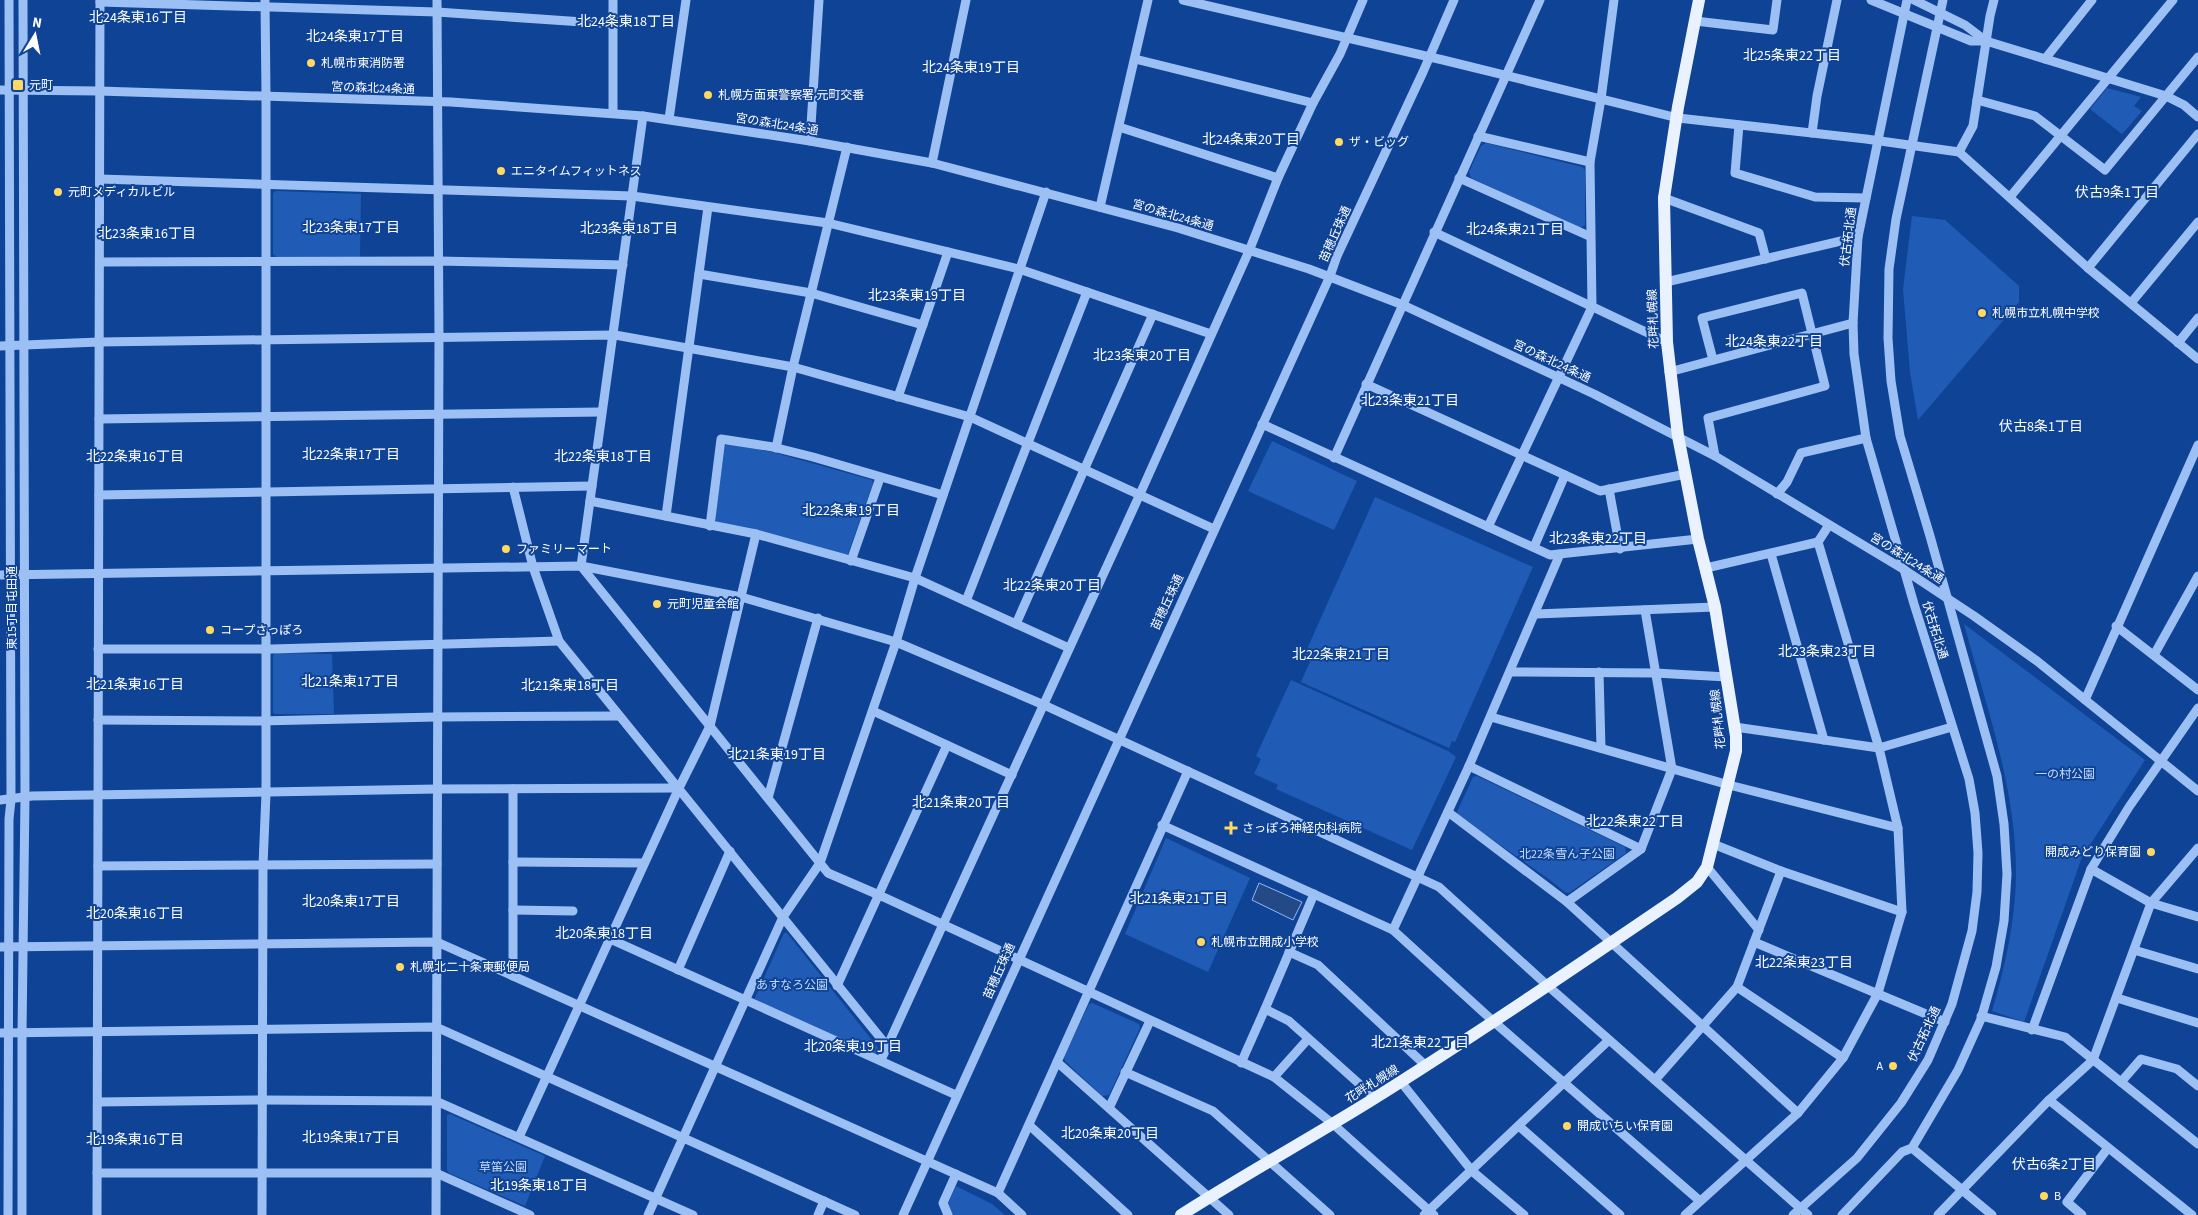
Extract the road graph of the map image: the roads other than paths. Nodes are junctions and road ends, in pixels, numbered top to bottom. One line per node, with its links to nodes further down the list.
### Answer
1 (9, 0): 42 (street, 東15丁目屯田通)
2 (23, 0): 43 (street, 東15丁目屯田通)
3 (437, 0): 28 (street)
4 (613, 0): 32 (street)
5 (686, 0): 55 (street)
6 (818, 0): 63 (street)
7 (966, 0): 68 (street)
8 (1148, 0): 37 (street)
9 (1183, 0): 27 (street)
10 (1225, 0): 27 (street)
11 (1363, 0): 34 (street)
12 (1454, 0): 38 (street, 苗穂丘珠通)
13 (1540, 0): 40 (street)
14 (1614, 0): 47 (street)
15 (1699, 0): 31 (main road, 花畔札幌線)
16 (1777, 0): 31 (street)
17 (1837, 0): 58 (street)
18 (1871, 0): 30 (street)
19 (1907, 0): 30 (street, 伏古拓北通)
20 (1914, 0): 29 (street)
21 (1942, 0): 29 (street, 伏古拓北通)
22 (1994, 0): 35 (street)
23 (2092, 0): 39 (street)
24 (2173, 0): 41 (street)
25 (100, 1): 26 (street); 44 (street)
26 (264, 4): 28 (street); 45 (street)
27 (1225, 10): 34 (street)
28 (437, 12): 32 (street); 49 (street)
29 (1940, 12): 33 (street, 伏古拓北通); 35 (street)
30 (1904, 14): 33 (street); 62 (street, 伏古拓北通)
31 (1695, 21): 54 (main road, 花畔札幌線)
32 (612, 24): 51 (street)
33 (1936, 27): 35 (street); 64 (street, 伏古拓北通)
34 (1347, 38): 38 (street); 50 (street)
35 (1986, 41): 39 (street); 48 (street)
36 (2198, 57): 46 (street)
37 (1135, 58): 50 (street); 57 (street)
38 (1429, 58): 40 (street); 96 (street, 苗穂丘珠通)
39 (2045, 59): 41 (street)
40 (1507, 77): 47 (street); 61 (street)
41 (2108, 79): 46 (street); 60 (street)
42 (5, 90): 43 (street, 宮の森北24条通); 116 (street, 東15丁目屯田通)
43 (24, 90): 44 (street, 宮の森北24条通); 115 (street, 東15丁目屯田通)
44 (99, 91): 45 (street, 宮の森北24条通); 71 (street)
45 (266, 96): 49 (street, 宮の森北24条通); 72 (street)
46 (2166, 96): 53 (street); 60 (street)
47 (1601, 99): 54 (street); 67 (street)
48 (1977, 100): 60 (street); 66 (street)
49 (437, 102): 51 (street, 宮の森北24条通); 73 (street)
50 (1313, 103): 69 (street)
51 (612, 113): 52 (street, 宮の森北24条通)
52 (644, 116): 55 (street, 宮の森北24条通); 75 (street)
53 (2198, 117)
54 (1678, 118): 56 (street); 77 (main road, 花畔札幌線)
55 (669, 119): 63 (street, 宮の森北24条通)
56 (1738, 125): 58 (street); 78 (street)
57 (1119, 127): 69 (street); 80 (street)
58 (1812, 133): 62 (street)
59 (2198, 134): 93 (street)
60 (2060, 135): 76 (street)
61 (1478, 136): 67 (street); 70 (street)
62 (1877, 140): 64 (street); 78 (street, 伏古拓北通)
63 (810, 141): 65 (street, 宮の森北24条通)
64 (1912, 145): 66 (street); 179 (street, 伏古拓北通)
65 (847, 148): 68 (street, 宮の森北24条通); 82 (street)
66 (1959, 152): 76 (street)
67 (1590, 162): 84 (street)
68 (932, 163): 74 (street, 宮の森北24条通)
69 (1278, 178): 86 (street)
70 (1459, 178): 83 (street); 84 (street)
71 (100, 179): 72 (street); 90 (street)
72 (266, 185): 73 (street); 91 (street)
73 (438, 190): 75 (street); 89 (street)
74 (1046, 192): 80 (street, 宮の森北24条通); 94 (street)
75 (632, 196): 79 (street); 92 (street)
76 (2010, 197): 93 (street)
77 (1664, 198): 88 (street); 97 (main road, 花畔札幌線)
78 (1866, 198): 85 (street, 伏古拓北通)
79 (708, 206): 82 (street); 95 (street)
80 (1100, 207): 86 (street, 宮の森北24条通)
81 (2198, 222): 100 (street)
82 (828, 223): 87 (street); 99 (street)
83 (1434, 232): 101 (street); 102 (street)
84 (1589, 236): 102 (street)
85 (1858, 237): 88 (street); 105 (street, 伏古拓北通)
86 (1249, 251): 96 (street, 宮の森北24条通); 108 (street)
87 (948, 252): 94 (street); 106 (street)
88 (1766, 259): 97 (street)
89 (438, 261): 91 (street); 92 (street); 110 (street)
90 (100, 262): 91 (street); 112 (street)
91 (266, 263): 111 (street)
92 (623, 265): 109 (street)
93 (2088, 268): 100 (street)
94 (1019, 269): 98 (street); 127 (street)
95 (699, 274): 99 (street); 117 (street)
96 (1330, 276): 101 (street, 宮の森北24条通); 130 (street, 苗穂丘珠通)
97 (1666, 282): 113 (main road, 花畔札幌線)
98 (1087, 292): 103 (street); 133 (street)
99 (811, 293): 106 (street); 120 (street)
100 (2131, 303): 114 (street)
101 (1403, 305): 122 (street, 宮の森北24条通); 123 (street)
102 (1592, 307): 113 (street); 122 (street)
103 (1153, 314): 108 (street); 139 (street)
104 (2198, 318): 114 (street)
105 (1853, 323): 107 (street); 132 (street, 伏古拓北通)
106 (923, 325): 124 (street)
107 (1813, 333): 119 (street); 119 (street); 137 (street)
108 (1211, 334): 148 (street)
109 (615, 335): 110 (street); 117 (street); 125 (street)
110 (439, 338): 111 (street); 126 (street)
111 (266, 340): 112 (street); 128 (street)
112 (99, 342): 115 (street); 129 (street)
113 (1667, 342): 121 (main road, 花畔札幌線)
114 (2178, 343): 118 (street)
115 (24, 344): 116 (street); 175 (street, 東15丁目屯田通)
116 (4, 346): 174 (street, 東15丁目屯田通)
117 (688, 348): 120 (street); 153 (street)
118 (2198, 359)
119 (1713, 360): 121 (street)
120 (793, 367): 124 (street); 135 (street)
121 (1669, 372): 131 (main road, 花畔札幌線)
122 (1557, 378): 131 (street, 宮の森北24条通); 136 (street)
123 (1366, 384): 136 (street); 138 (street)
124 (898, 397): 127 (street)
125 (601, 412): 126 (street); 143 (street)
126 (438, 415): 128 (street); 146 (street)
127 (970, 417): 133 (street); 151 (street)
128 (266, 418): 129 (street); 147 (street)
129 (99, 419): 150 (street)
130 (1262, 424): 138 (street); 157 (street, 苗穂丘珠通)
131 (1678, 436): 137 (street, 宮の森北24条通); 140 (main road, 花畔札幌線)
132 (1866, 438): 149 (street); 170 (street, 伏古拓北通)
133 (1027, 443): 139 (street); 180 (street)
134 (2198, 446): 186 (street)
135 (776, 448): 142 (street); 155 (street)
136 (1523, 455): 141 (street); 156 (street)
137 (1715, 456): 149 (street, 宮の森北24条通)
138 (1334, 458): 156 (street)
139 (1084, 469): 148 (street); 185 (street)
140 (1686, 474): 145 (street); 159 (main road, 花畔札幌線)
141 (1565, 475): 145 (street); 161 (street)
142 (880, 478): 151 (street); 165 (street)
143 (592, 486): 144 (street); 152 (street)
144 (513, 487): 146 (street); 167 (street)
145 (1609, 489): 162 (street)
146 (438, 490): 147 (street); 168 (street)
147 (266, 492): 150 (street); 171 (street)
148 (1140, 494): 157 (street); 190 (street)
149 (1777, 494): 154 (street, 宮の森北24条通)
150 (98, 495): 172 (street)
151 (943, 495): 177 (street)
152 (590, 501): 153 (street); 166 (street)
153 (666, 516): 155 (street)
154 (1829, 525): 160 (street); 170 (street, 宮の森北24条通)
155 (710, 526): 158 (street)
156 (1488, 527): 161 (street)
157 (1214, 530): 211 (street, 苗穂丘珠通)
158 (756, 534): 165 (street); 178 (street)
159 (1698, 539): 162 (street); 169 (main road, 花畔札幌線)
160 (1818, 542): 164 (street); 215 (street)
161 (1534, 547): 163 (street)
162 (1620, 549): 163 (street)
163 (1560, 554): 183 (street)
164 (1771, 554): 169 (street); 212 (street)
165 (851, 561): 177 (street)
166 (581, 566): 167 (street); 178 (street); 208 (street)
167 (533, 567): 168 (street); 187 (street)
168 (437, 568): 171 (street); 189 (street)
169 (1706, 568): 181 (main road, 花畔札幌線)
170 (1903, 569): 179 (street, 宮の森北24条通); 210 (street, 伏古拓北通)
171 (266, 572): 172 (street); 192 (street)
172 (98, 574): 175 (street); 191 (street)
173 (0, 575): 174 (street)
174 (10, 575): 175 (street); 231 (street, 東15丁目屯田通)
175 (24, 575): 228 (street, 東15丁目屯田通)
176 (2198, 576): 193 (street)
177 (915, 578): 180 (street); 188 (street)
178 (742, 597): 184 (street); 208 (street)
179 (1946, 597): 199 (street, 宮の森北24条通); 284 (street, 伏古拓北通)
180 (966, 601): 185 (street)
181 (1715, 607): 182 (street); 197 (main road, 花畔札幌線)
182 (1645, 610): 183 (street); 196 (street)
183 (1536, 614): 194 (street)
184 (818, 618): 188 (street); 229 (street)
185 (1016, 624): 190 (street)
186 (2116, 626): 193 (street); 199 (street)
187 (559, 641): 189 (street); 203 (street)
188 (896, 642): 200 (street); 202 (street)
189 (437, 644): 192 (street); 204 (street)
190 (1069, 648): 200 (street)
191 (98, 649): 192 (street); 206 (street)
192 (266, 649): 207 (street)
193 (2154, 656): 198 (street)
194 (1511, 672): 195 (street); 205 (street)
195 (1599, 672): 196 (street); 214 (street)
196 (1655, 674): 197 (street); 218 (street)
197 (1727, 677): 209 (main road, 花畔札幌線)
198 (2198, 690)
199 (2085, 700): 216 (street, 宮の森北24条通)
200 (1044, 705): 211 (street); 220 (street)
201 (2198, 708): 216 (street)
202 (873, 712): 213 (street); 241 (street)
203 (619, 716): 204 (street); 222 (street)
204 (437, 717): 207 (street); 224 (street)
205 (1491, 718): 214 (street); 217 (street)
206 (98, 720): 207 (street); 227 (street)
207 (266, 720): 226 (street)
208 (710, 726): 222 (street); 229 (street)
209 (1735, 727): 212 (street); 221 (main road, 花畔札幌線)
210 (1952, 727): 215 (street); 287 (street, 伏古拓北通)
211 (1118, 739): 219 (street); 271 (street, 苗穂丘珠通)
212 (1824, 740): 215 (street)
213 (948, 745): 220 (street); 250 (street)
214 (1600, 748): 218 (street)
215 (1879, 748): 234 (street)
216 (2162, 763): 225 (street, 宮の森北24条通); 246 (street)
217 (1470, 766): 232 (street); 237 (street)
218 (1672, 769): 221 (street); 237 (street)
219 (1188, 771): 233 (street); 248 (street)
220 (1012, 775): 258 (street)
221 (1729, 785): 234 (street); 235 (main road, 花畔札幌線)
222 (679, 788): 223 (street); 238 (street); 240 (street)
223 (513, 789): 224 (street); 239 (street)
224 (437, 790): 226 (street); 242 (street)
225 (2198, 791)
226 (266, 794): 227 (street); 243 (street)
227 (98, 796): 228 (street); 244 (street)
228 (25, 797): 231 (street); 268 (street, 東15丁目屯田通)
229 (768, 798): 241 (street)
230 (0, 800): 231 (street)
231 (11, 800): 266 (street, 東15丁目屯田通)
232 (1448, 812): 248 (street); 251 (street)
233 (1162, 825): 249 (street); 278 (street)
234 (1898, 828): 255 (street)
235 (1713, 844): 245 (main road, 花畔札幌線); 247 (street)
236 (2198, 848): 252 (street)
237 (1642, 849): 251 (street)
238 (730, 851): 257 (street); 273 (street)
239 (513, 862): 240 (street); 253 (street)
240 (644, 863): 261 (street)
241 (820, 863): 250 (street); 257 (street)
242 (437, 864): 243 (street); 263 (street)
243 (263, 865): 244 (street); 262 (street)
244 (98, 866): 267 (street)
245 (1707, 867): 260 (street); 264 (main road, 花畔札幌線)
246 (2091, 869): 252 (street); 292 (street)
247 (1782, 871): 255 (street); 260 (street)
248 (1418, 876): 259 (street); 276 (street)
249 (1314, 894): 259 (street); 270 (street)
250 (879, 895): 258 (street); 275 (street)
251 (1567, 902): 264 (street)
252 (2151, 903): 256 (street); 269 (street)
253 (513, 910): 254 (street); 274 (street)
254 (573, 911)
255 (1902, 912): 279 (street)
256 (2198, 916)
257 (783, 917): 275 (street); 281 (street)
258 (943, 925): 271 (street); 298 (street)
259 (1393, 930): 286 (street)
260 (1759, 930): 265 (street)
261 (610, 939): 273 (street); 282 (street)
262 (262, 942): 263 (street); 267 (street); 291 (street)
263 (437, 942): 274 (street); 290 (street)
264 (1612, 942): 276 (main road, 花畔札幌線); 289 (street)
265 (1754, 942): 277 (street); 279 (street)
266 (4, 946): 268 (street); 294 (street, 東15丁目屯田通)
267 (97, 946): 268 (street); 293 (street)
268 (22, 947): 295 (street, 東15丁目屯田通)
269 (2134, 950): 272 (street); 280 (street)
270 (1290, 952): 283 (street); 304 (street)
271 (1018, 959): 278 (street); 314 (street, 苗穂丘珠通)
272 (2198, 969)
273 (678, 970): 281 (street)
274 (513, 976): 282 (street)
275 (838, 986): 298 (street)
276 (1548, 986): 286 (main road, 花畔札幌線); 297 (street)
277 (1737, 987): 289 (street); 299 (street)
278 (1088, 992): 285 (street); 302 (street)
279 (1878, 993): 287 (street); 299 (street)
280 (2117, 998): 288 (street); 301 (street)
281 (746, 1002): 300 (street); 305 (street)
282 (579, 1005): 305 (street); 307 (street)
283 (1265, 1009): 296 (street); 303 (street)
284 (1982, 1016): 292 (street); 329 (street, 伏古拓北通)
285 (1150, 1021): 303 (street); 306 (street)
286 (1493, 1021): 304 (main road, 花畔札幌線); 312 (street)
287 (1945, 1022): 345 (street, 伏古拓北通)
288 (2198, 1023)
289 (1704, 1026): 309 (street); 321 (street)
290 (436, 1027): 291 (street); 307 (street); 318 (street)
291 (264, 1029): 293 (street); 316 (street)
292 (2032, 1030): 301 (street)
293 (98, 1032): 295 (street); 319 (street)
294 (4, 1033): 295 (street); 328 (street, 東15丁目屯田通)
295 (22, 1033): 349 (street, 東15丁目屯田通)
296 (1308, 1039): 308 (street); 315 (street)
297 (1609, 1040): 309 (street); 312 (street)
298 (887, 1046): 300 (street)
299 (1843, 1058): 321 (street)
300 (881, 1060): 314 (street)
301 (2092, 1060): 311 (street); 317 (street)
302 (1056, 1062): 320 (street); 323 (street)
303 (1241, 1063): 308 (street)
304 (1425, 1065): 310 (main road, 花畔札幌線)
305 (716, 1067): 326 (street); 331 (street)
306 (1126, 1072): 320 (street); 332 (street)
307 (547, 1076): 325 (street); 326 (street)
308 (1274, 1077): 322 (street)
309 (1655, 1080): 333 (street)
310 (1401, 1082): 315 (main road, 花畔札幌線); 335 (street)
311 (2122, 1082): 313 (street); 327 (street)
312 (1564, 1083): 324 (street); 344 (street)
313 (2198, 1086)
314 (956, 1095): 331 (street, 苗穂丘珠通)
315 (1375, 1098): 322 (main road, 花畔札幌線)
316 (263, 1100): 318 (street); 319 (street); 334 (street)
317 (2049, 1100): 330 (street); 339 (street)
318 (436, 1101): 325 (street); 337 (street)
319 (98, 1102): 336 (street)
320 (1109, 1108): 341 (street)
321 (1798, 1113): 333 (street)
322 (1333, 1124): 332 (main road, 花畔札幌線); 347 (street)
323 (1028, 1125): 340 (street); 361 (street)
324 (1519, 1126): 335 (street); 366 (street)
325 (519, 1137): 342 (street)
326 (682, 1137): 342 (street); 343 (street)
327 (2198, 1144)
328 (4, 1147): 348 (street, 東15丁目屯田通)
329 (1912, 1148): 339 (street); 370 (street, 伏古拓北通)
330 (2108, 1148): 373 (street); 374 (street)
331 (927, 1161): 338 (street); 358 (street, 苗穂丘珠通)
332 (1268, 1161): 341 (main road, 花畔札幌線); 364 (street)
333 (1745, 1161): 344 (street); 345 (street)
334 (263, 1172): 336 (street); 337 (street); 351 (street)
335 (1472, 1172): 347 (street); 365 (street)
336 (97, 1173): 350 (street)
337 (436, 1173): 352 (street); 353 (street)
338 (956, 1174): 340 (street); 359 (street)
339 (1962, 1191): 371 (street); 372 (street)
340 (998, 1193): 360 (street)
341 (1209, 1197): 362 (main road, 花畔札幌線); 363 (street)
342 (655, 1198): 354 (street); 355 (street)
343 (824, 1201): 356 (street); 357 (street)
344 (1700, 1201): 367 (street)
345 (1801, 1208): 368 (street, 伏古拓北通); 369 (street)
346 (2198, 1209): 374 (street)
347 (1429, 1213)
348 (8, 1215)
349 (22, 1215)
350 (97, 1215)
351 (262, 1215)
352 (436, 1215)
353 (530, 1215)
354 (648, 1215)
355 (693, 1215)
356 (818, 1215)
357 (855, 1215)
358 (903, 1215)
359 (948, 1215)
360 (1022, 1215)
361 (1128, 1215)
362 (1181, 1215)
363 (1229, 1215)
364 (1330, 1215)
365 (1524, 1215)
366 (1620, 1215)
367 (1685, 1215)
368 (1793, 1215)
369 (1808, 1215)
370 (1842, 1215)
371 (1938, 1215)
372 (1992, 1215)
373 (2082, 1215)
374 (2193, 1215)

